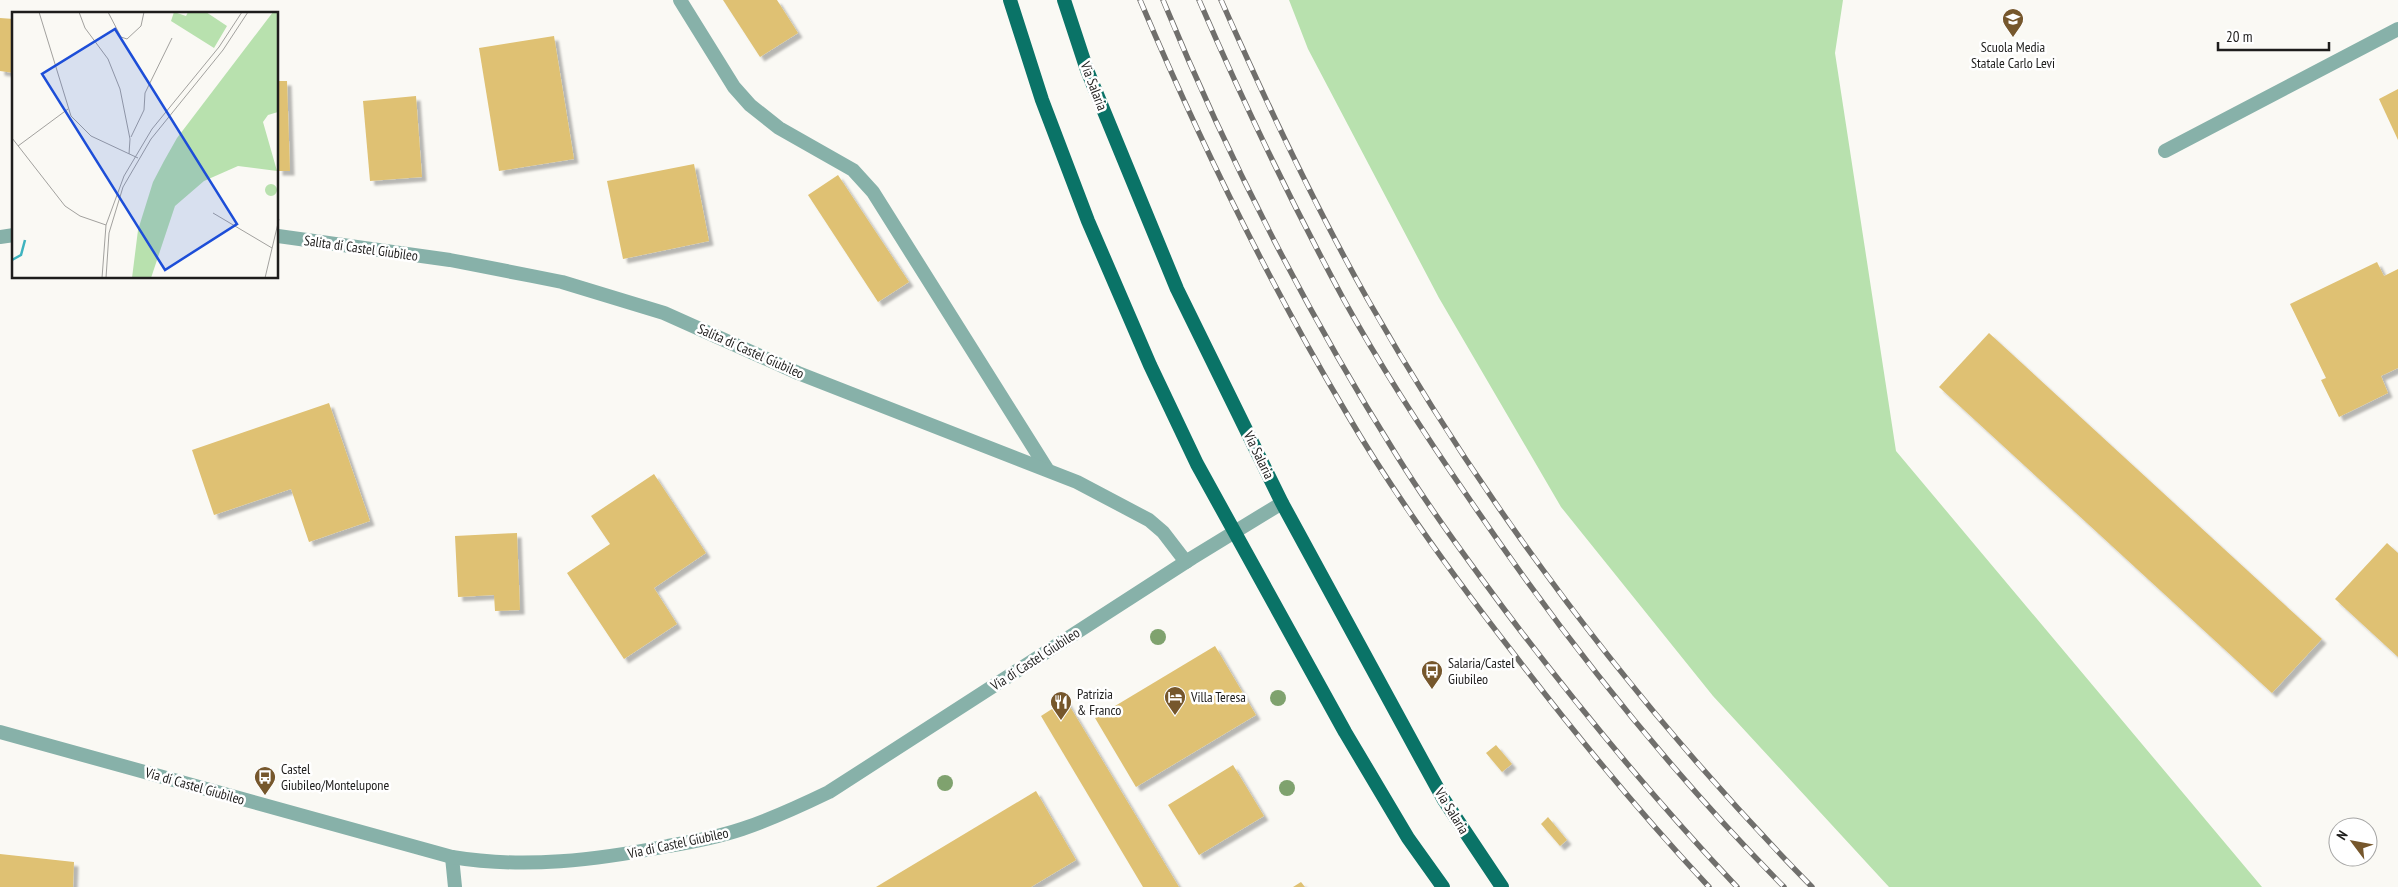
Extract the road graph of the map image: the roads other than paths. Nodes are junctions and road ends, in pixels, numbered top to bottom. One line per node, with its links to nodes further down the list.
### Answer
1 (680, 0): 7 (street)
2 (1010, 0): 9 (main road)
3 (1064, 0): 8 (main road, Via Salaria)
4 (2398, 29): 5 (street)
5 (2166, 151)
6 (279, 236): 7 (street, Salita di Castel Giubileo)
7 (1047, 469): 10 (street, Salita di Castel Giubileo)
8 (1282, 503): 9 (street, Via di Castel Giubileo); 15 (main road, Via Salaria)
9 (1233, 532): 10 (street, Via di Castel Giubileo); 14 (main road)
10 (1186, 562): 12 (street, Via di Castel Giubileo)
11 (0, 732): 12 (street, Via di Castel Giubileo)
12 (452, 857): 13 (street)
13 (455, 887)
14 (1442, 887)
15 (1502, 887)

